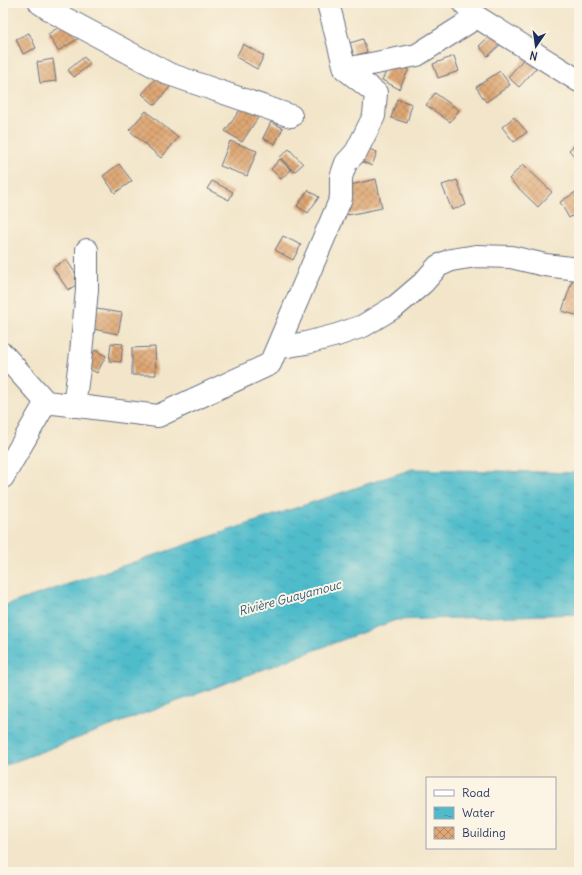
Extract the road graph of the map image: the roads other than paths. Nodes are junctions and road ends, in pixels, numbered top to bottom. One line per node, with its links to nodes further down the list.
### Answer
1 (40, 3): 6 (street)
2 (328, 3): 4 (street)
3 (470, 10): 4 (street); 5 (street)
4 (345, 69): 9 (street)
5 (579, 81)
6 (291, 116)
7 (87, 250): 12 (street)
8 (579, 269): 9 (street)
9 (277, 348): 12 (street)
10 (3, 354): 11 (street)
11 (46, 402): 12 (street); 13 (street)
12 (74, 406)
13 (3, 477)

